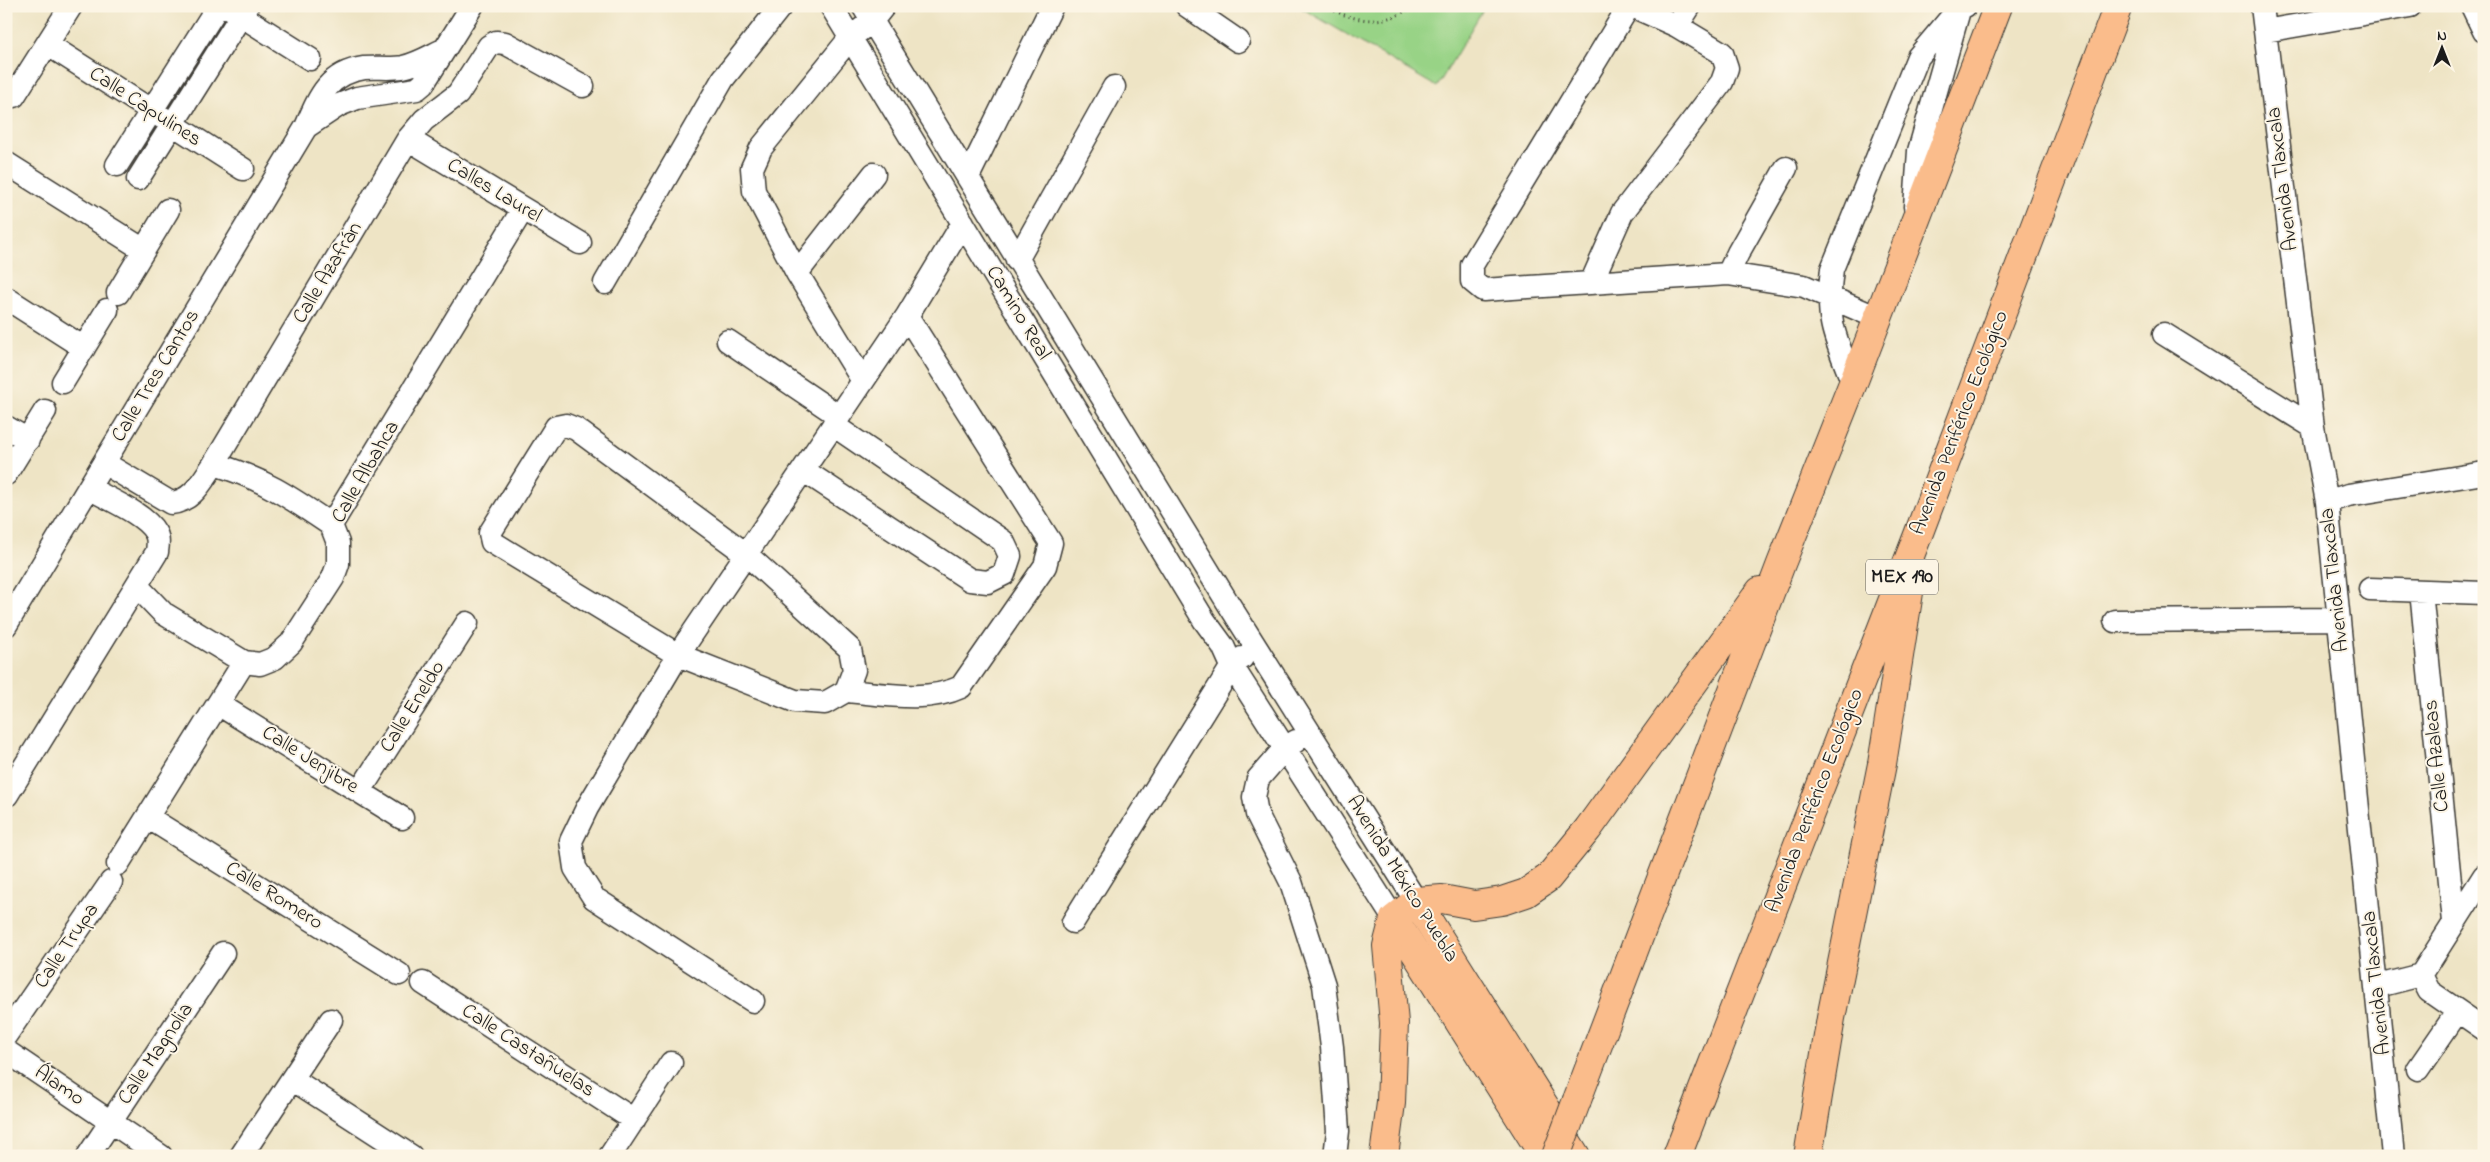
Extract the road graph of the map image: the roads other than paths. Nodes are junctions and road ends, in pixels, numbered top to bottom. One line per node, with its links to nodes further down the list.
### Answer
1 (72, 6): 23 (street)
2 (218, 6): 28 (street)
3 (472, 6): 64 (street, Calle Tres Cantos)
4 (781, 6): 47 (street)
5 (831, 6): 21 (street, Camino Real)
6 (1052, 6): 36 (street)
7 (1187, 6): 22 (street)
8 (1631, 6): 18 (street); 48 (street)
9 (1690, 6): 18 (street)
10 (1998, 6): 41 (main road)
11 (2118, 6): 74 (main road, Avenida Periférico Ecológico / MEX 190)
12 (2262, 6): 19 (street, Avenida Tlaxcala)
13 (2410, 6): 19 (street)
14 (2472, 6): 20 (street)
15 (1962, 7): 41 (street); 49 (street)
16 (238, 9): 24 (street); 29 (street)
17 (873, 11): 21 (street); 36 (street, Camino Real)
18 (1678, 26): 48 (street)
19 (2264, 31): 62 (street, Avenida Tlaxcala)
20 (2484, 31)
21 (850, 38): 40 (street, Camino Real); 45 (street)
22 (1238, 41)
23 (47, 44): 27 (street); 28 (street, Calle Capulines)
24 (310, 59)
25 (583, 86): 30 (street, Calle Azafrán)
26 (1114, 87): 44 (street)
27 (14, 96)
28 (152, 111): 29 (street, Calle Capulines); 32 (street)
29 (172, 124): 34 (street, Calle Capulines); 37 (street)
30 (408, 139): 38 (street, Calles Laurel); 65 (street, Calle Azafrán)
31 (6, 163): 43 (street)
32 (117, 165)
33 (1786, 168): 46 (street)
34 (243, 169)
35 (874, 174): 45 (street)
36 (968, 177): 44 (street, Camino Real)
37 (138, 179)
38 (523, 209): 42 (street, Calles Laurel); 73 (street, Calle Albahca)
39 (168, 210): 43 (street)
40 (964, 223): 51 (street); 83 (street, Camino Real)
41 (1914, 227): 52 (main road)
42 (580, 243)
43 (144, 250): 55 (street)
44 (1017, 260): 81 (street, Camino Real)
45 (797, 274): 56 (street)
46 (1728, 274): 48 (street); 49 (street)
47 (605, 283)
48 (1591, 283)
49 (1828, 296): 52 (street); 58 (street)
50 (6, 298): 55 (street)
51 (907, 316): 56 (street); 91 (street)
52 (1878, 318): 58 (main road)
53 (2164, 334): 62 (street)
54 (728, 342): 60 (street)
55 (84, 348): 57 (street)
56 (863, 381): 60 (street)
57 (63, 382)
58 (1853, 383): 76 (main road)
59 (45, 412): 63 (street)
60 (836, 421): 66 (street); 66 (street)
61 (6, 427): 63 (street)
62 (2313, 427): 71 (street, Avenida Tlaxcala)
63 (28, 440): 68 (street)
64 (104, 463): 69 (street, Calle Tres Cantos); 70 (street, Calle Azafrán)
65 (214, 464): 70 (street, Calle Azafrán); 73 (street)
66 (803, 470): 75 (street)
67 (2484, 472): 71 (street)
68 (6, 474)
69 (89, 488): 72 (street); 86 (street, Calle Tres Cantos)
70 (150, 491): 72 (street)
71 (2328, 502): 82 (street, Avenida Tlaxcala)
72 (137, 516): 77 (street)
73 (331, 525): 89 (street, Calle Albahca)
74 (1918, 535): 120 (main road, Avenida Periférico Ecológico / MEX 190); 131 (main road)
75 (746, 554): 88 (street); 88 (street); 91 (street)
76 (1781, 564): 100 (main road); 129 (main road, bridge)
77 (137, 586): 89 (street); 96 (street)
78 (2370, 589): 79 (street)
79 (2421, 591): 80 (street); 103 (street, Calle Azaleas)
80 (2484, 593)
81 (1228, 603): 87 (street, Avenida México Puebla)
82 (2339, 619): 84 (street); 108 (street, Avenida Tlaxcala)
83 (1204, 620): 90 (street, Avenida México Puebla)
84 (2115, 621)
85 (467, 623): 95 (street, Calle Eneldo)
86 (6, 625)
87 (1256, 647): 90 (street); 93 (street, Avenida México Puebla)
88 (678, 655): 91 (street); 109 (street)
89 (244, 662): 92 (street)
90 (1232, 666): 94 (street, Avenida México Puebla); 102 (street)
91 (846, 691)
92 (218, 704): 95 (street, Calle Jenjibre); 97 (street)
93 (1310, 733): 94 (street); 100 (street, Avenida México Puebla)
94 (1285, 748): 101 (street, Avenida México Puebla); 126 (street)
95 (360, 791): 98 (street, Calle Jenjibre)
96 (7, 795)
97 (149, 818): 105 (street, Calle Romero); 113 (street, Calle Trupa)
98 (402, 818)
99 (2484, 876): 103 (street)
100 (1416, 901): 101 (main road); 130 (main road, Avenida México Puebla)
101 (1394, 918): 127 (main road); 128 (main road, Avenida México Puebla)
102 (1073, 922)
103 (2454, 922): 106 (street)
104 (223, 953): 119 (street, Calle Magnolia)
105 (399, 974)
106 (2421, 975): 108 (street); 110 (street)
107 (423, 983): 118 (street, Calle Castañuelas)
108 (2378, 986): 132 (street, Avenida Tlaxcala)
109 (753, 1000)
110 (2458, 1011): 112 (street); 116 (street)
111 (331, 1020): 117 (street)
112 (2484, 1029)
113 (6, 1035)
114 (6, 1051): 119 (street, Álamo)
115 (671, 1063): 118 (street)
116 (2418, 1068)
117 (292, 1079): 123 (street); 124 (street)
118 (634, 1120): 125 (street)
119 (111, 1122): 121 (street, Calle Magnolia); 122 (street, Álamo)
120 (1679, 1151)
121 (88, 1156)
122 (161, 1156)
123 (241, 1156)
124 (411, 1156)
125 (610, 1156)
126 (1335, 1156)
127 (1384, 1156)
128 (1544, 1156)
129 (1556, 1156)
130 (1576, 1156)
131 (1808, 1156)
132 (2393, 1156)

